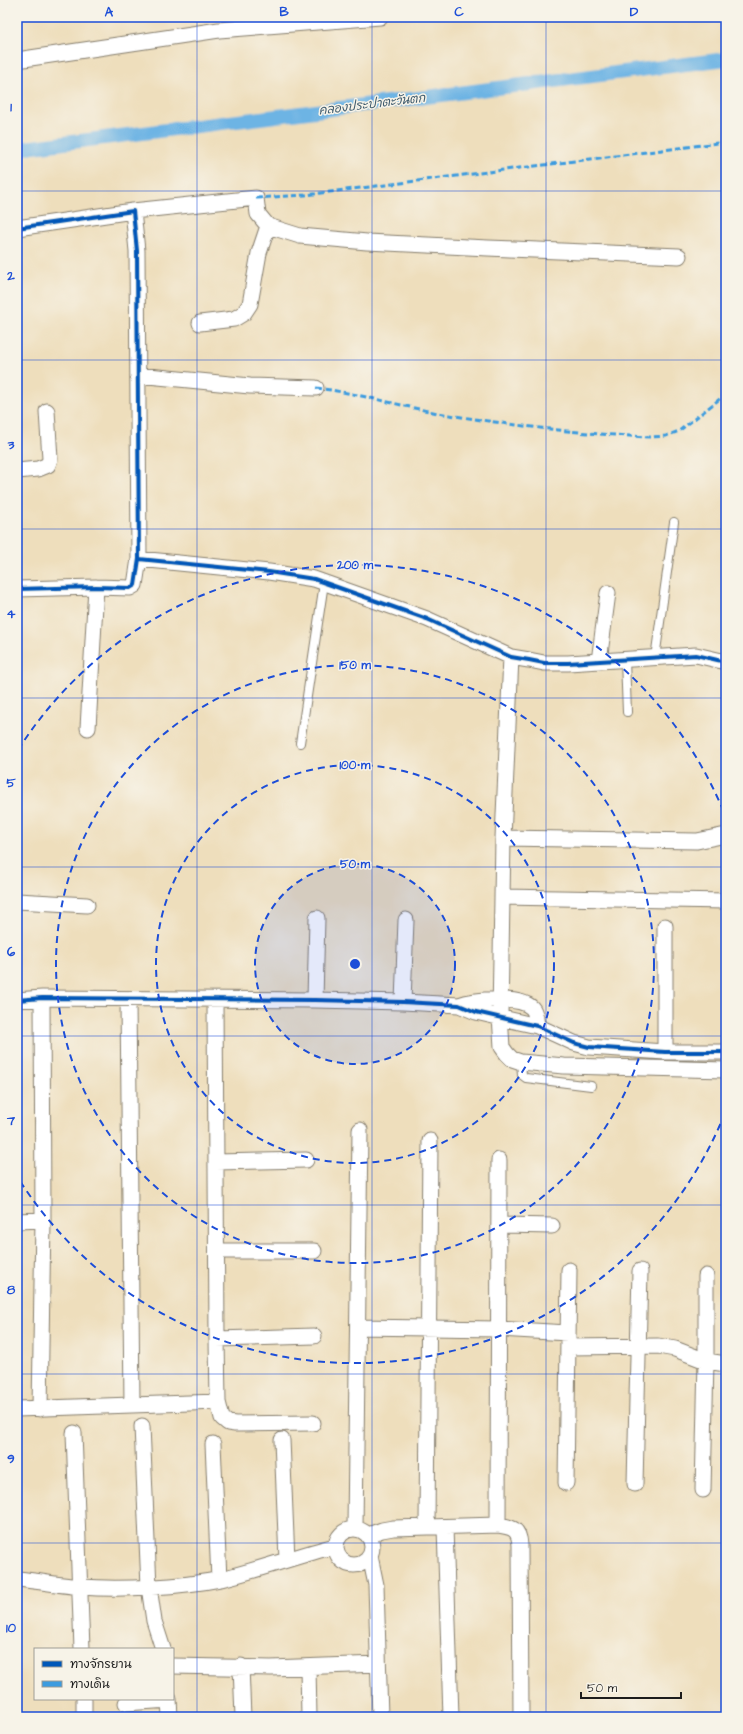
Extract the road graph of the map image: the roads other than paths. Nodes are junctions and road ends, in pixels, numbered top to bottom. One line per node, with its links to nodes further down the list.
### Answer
1 (380, 17): 2 (street)
2 (17, 60)
3 (133, 211): 4 (street); 5 (street); 8 (street)
4 (268, 226): 6 (street); 7 (street)
5 (17, 228)
6 (679, 256)
7 (200, 323)
8 (138, 375): 9 (street); 13 (street)
9 (316, 388)
10 (47, 411): 11 (street)
11 (17, 470)
12 (674, 522): 21 (lane)
13 (139, 559): 14 (street); 15 (street)
14 (324, 583): 20 (street); 27 (lane)
15 (96, 587): 16 (street); 26 (street)
16 (17, 590)
17 (608, 593): 23 (street)
18 (726, 653): 19 (street)
19 (696, 655): 21 (street); 24 (street)
20 (511, 657): 23 (street); 29 (street)
21 (655, 658): 22 (street)
22 (625, 660): 23 (street); 25 (lane)
23 (599, 661)
24 (726, 662)
25 (627, 712)
26 (88, 728)
27 (300, 744)
28 (726, 835): 29 (street)
29 (504, 838): 30 (street)
30 (502, 897): 32 (street); 42 (street)
31 (17, 901): 33 (street)
32 (726, 901)
33 (88, 905)
34 (316, 918): 41 (street)
35 (406, 920): 43 (street)
36 (665, 926): 47 (street)
37 (42, 998): 38 (street); 39 (street); 57 (street)
38 (17, 1000)
39 (128, 1000): 40 (street); 76 (street)
40 (215, 1000): 41 (street); 56 (street)
41 (315, 1000): 43 (street)
42 (500, 1000): 44 (street); 45 (street); 46 (street)
43 (402, 1002): 44 (street)
44 (459, 1006): 45 (street)
45 (500, 1016): 46 (street); 49 (street)
46 (537, 1026): 47 (street)
47 (665, 1052): 48 (street)
48 (726, 1052)
49 (521, 1062): 50 (street); 51 (lane)
50 (726, 1070)
51 (591, 1086)
52 (360, 1130): 66 (street)
53 (430, 1141): 67 (street)
54 (306, 1160): 56 (street)
55 (499, 1160): 59 (street)
56 (216, 1162): 61 (street)
57 (43, 1220): 58 (street); 78 (street)
58 (17, 1221)
59 (499, 1225): 60 (street); 68 (street)
60 (552, 1226)
61 (216, 1251): 62 (street); 70 (street)
62 (314, 1251)
63 (569, 1270): 71 (street)
64 (640, 1271): 72 (street)
65 (706, 1276): 73 (street)
66 (358, 1328): 67 (street); 90 (street)
67 (429, 1328): 68 (street); 88 (street)
68 (499, 1329): 71 (street); 87 (street)
69 (314, 1336): 70 (street)
70 (217, 1338): 75 (street)
71 (568, 1340): 72 (street); 84 (street)
72 (639, 1346): 73 (street); 85 (street)
73 (706, 1361): 74 (street); 86 (street)
74 (726, 1364)
75 (218, 1402): 76 (street); 79 (street)
76 (132, 1405): 78 (street)
77 (17, 1409): 78 (street)
78 (40, 1409)
79 (313, 1424)
80 (142, 1426): 97 (street)
81 (74, 1433): 96 (street)
82 (282, 1440): 93 (street)
83 (213, 1444): 95 (street)
84 (566, 1483)
85 (635, 1484)
86 (703, 1490)
87 (498, 1525): 89 (street); 114 (street)
88 (427, 1527): 89 (street); 90 (street)
89 (445, 1527): 113 (street)
90 (361, 1532): 91 (street); 92 (street)
91 (335, 1546): 92 (street); 93 (street)
92 (370, 1556): 100 (street)
93 (287, 1560): 95 (street)
94 (17, 1579): 96 (street)
95 (219, 1579): 97 (street)
96 (81, 1587): 97 (street); 98 (street)
97 (149, 1587): 99 (street)
98 (82, 1648)
99 (163, 1648)
100 (378, 1664): 103 (street); 112 (street)
101 (174, 1666): 102 (street)
102 (241, 1666): 103 (street); 110 (street)
103 (308, 1668): 111 (street)
104 (84, 1700): 108 (street)
105 (155, 1700): 107 (street)
106 (169, 1700): 109 (street)
107 (126, 1702)
108 (84, 1717)
109 (170, 1717)
110 (243, 1717)
111 (309, 1717)
112 (380, 1717)
113 (451, 1717)
114 (521, 1717)

